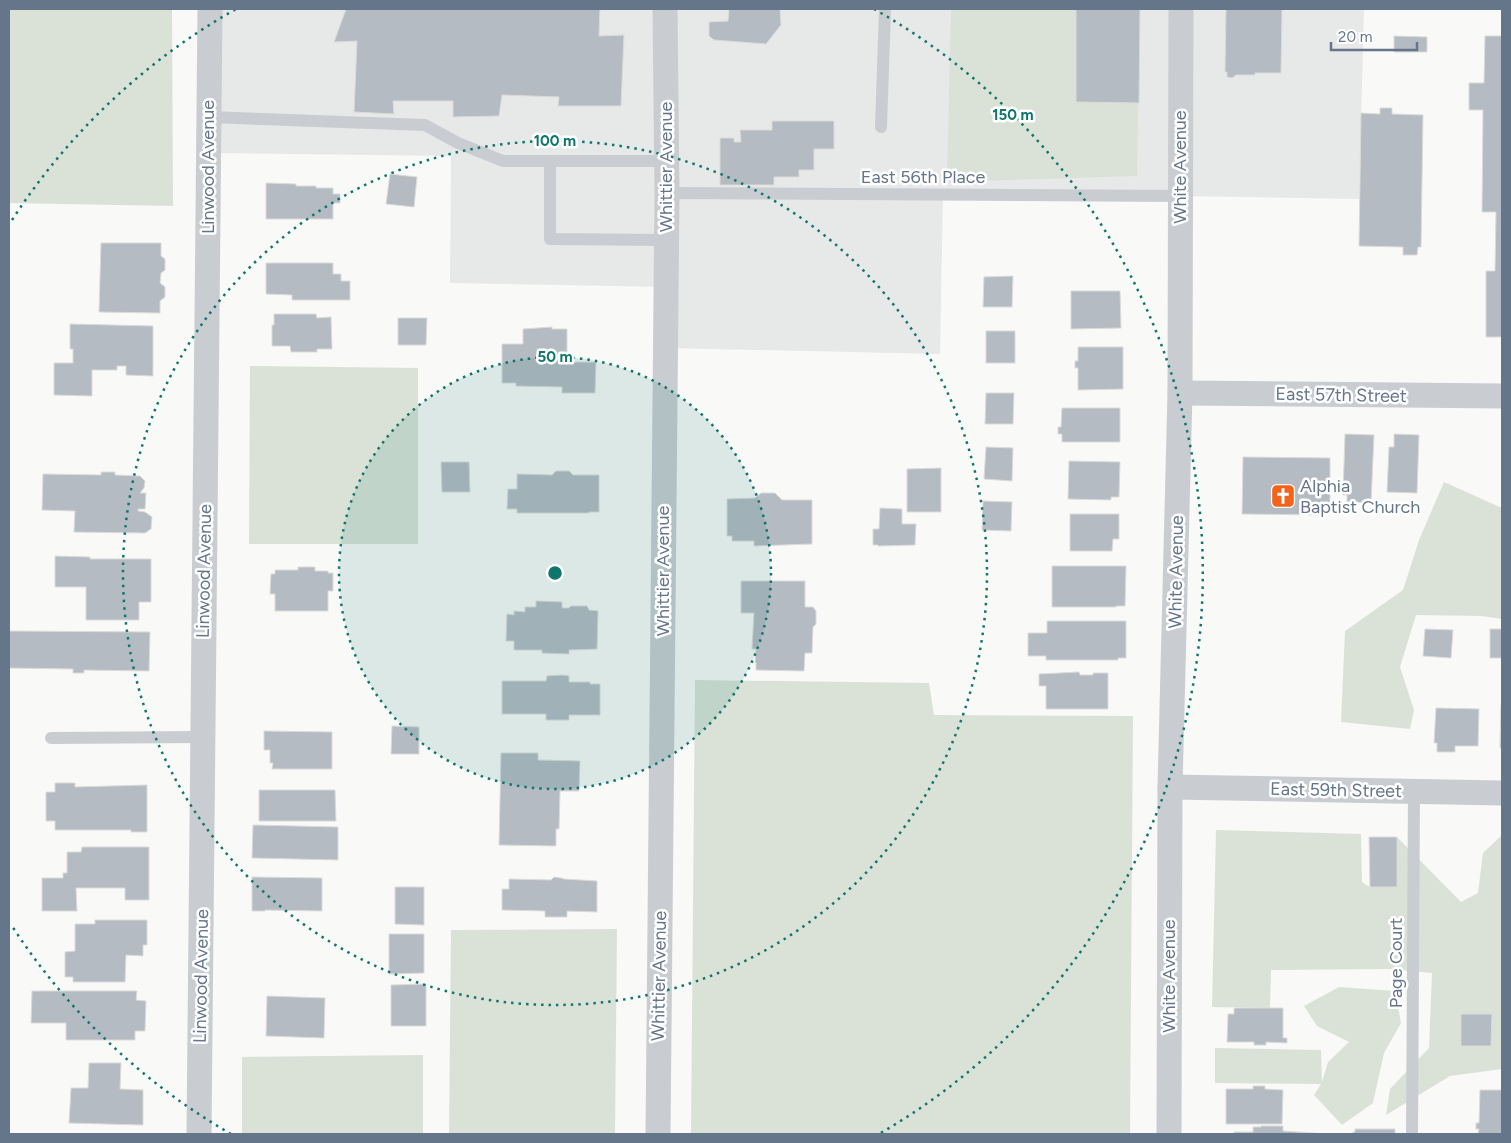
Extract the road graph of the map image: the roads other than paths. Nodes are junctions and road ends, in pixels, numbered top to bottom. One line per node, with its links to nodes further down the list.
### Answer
1 (210, 9): 5 (street, Linwood Avenue)
2 (665, 9): 7 (street, Whittier Avenue)
3 (885, 9): 6 (lane)
4 (1181, 9): 10 (street, White Avenue)
5 (208, 117): 8 (lane); 14 (street, Linwood Avenue)
6 (881, 127)
7 (666, 161): 8 (lane); 9 (street, Whittier Avenue)
8 (550, 162): 11 (lane)
9 (667, 193): 10 (lane, East 56th Place); 11 (street, Whittier Avenue)
10 (1180, 196): 12 (street, White Avenue)
11 (666, 240): 20 (street, Whittier Avenue)
12 (1180, 392): 13 (street, East 57th Street); 16 (street, White Avenue)
13 (1502, 396)
14 (203, 737): 15 (lane); 19 (street, Linwood Avenue)
15 (51, 738)
16 (1170, 787): 17 (street, East 59th Street); 21 (street, White Avenue)
17 (1414, 791): 18 (street, East 59th Street); 22 (lane, Page Court)
18 (1502, 793)
19 (199, 1134)
20 (658, 1134)
21 (1169, 1134)
22 (1412, 1134)

